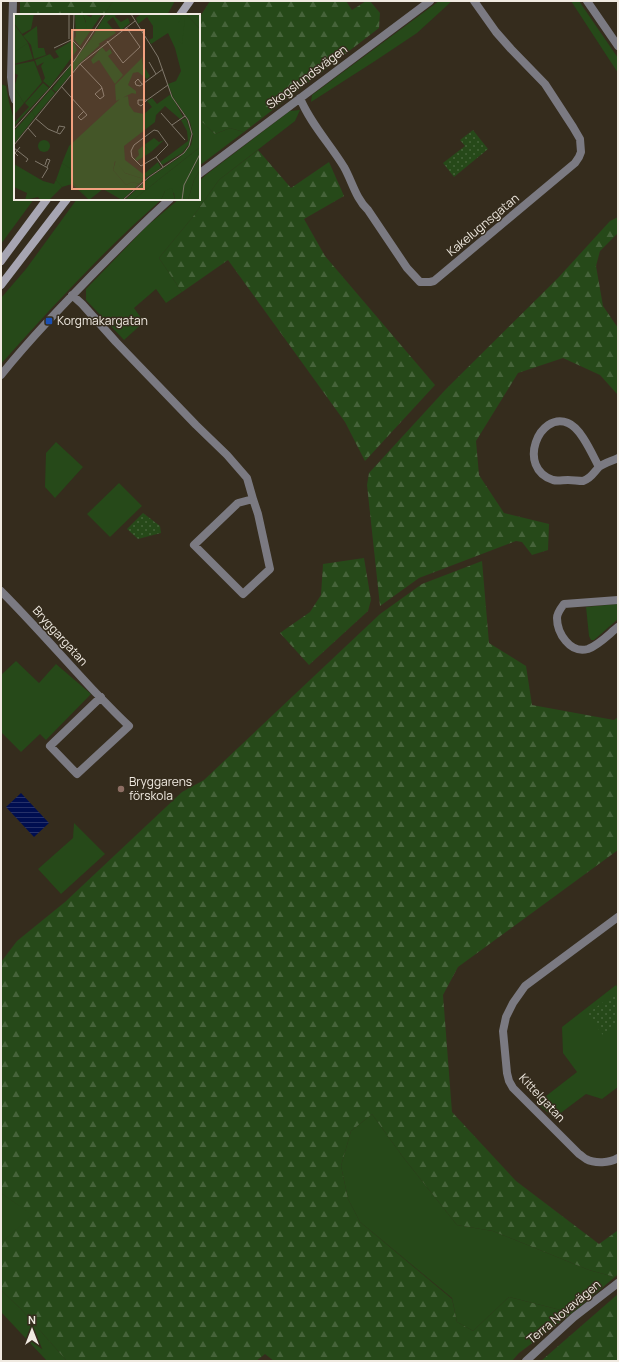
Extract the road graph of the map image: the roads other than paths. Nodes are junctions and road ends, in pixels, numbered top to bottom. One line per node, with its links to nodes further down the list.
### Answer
1 (13, 1): 9 (street)
2 (191, 1): 6 (main road); 7 (main road)
3 (430, 1): 10 (street, Skogslundsvägen)
4 (474, 1): 10 (street, Kakelugnsgatan)
5 (587, 1): 8 (street)
6 (181, 14)
7 (184, 14)
8 (618, 46)
9 (14, 97)
10 (300, 98): 11 (street, Skogslundsvägen)
11 (200, 173)
12 (46, 200): 15 (main road)
13 (66, 200): 16 (main road)
14 (169, 200): 17 (street)
15 (1, 261)
16 (1, 285)
17 (72, 295): 18 (street); 21 (street)
18 (1, 375)
19 (618, 458): 20 (street)
20 (599, 467): 20 (street)
21 (253, 499): 21 (street)
22 (1, 591): 25 (street, Bryggargatan)
23 (618, 600): 24 (street)
24 (618, 627)
25 (101, 697): 25 (street, Bryggargatan)
26 (618, 917): 27 (street, Kittelgatan)
27 (618, 1158)
28 (618, 1282): 29 (street, Terra Novavägen)
29 (526, 1361)

